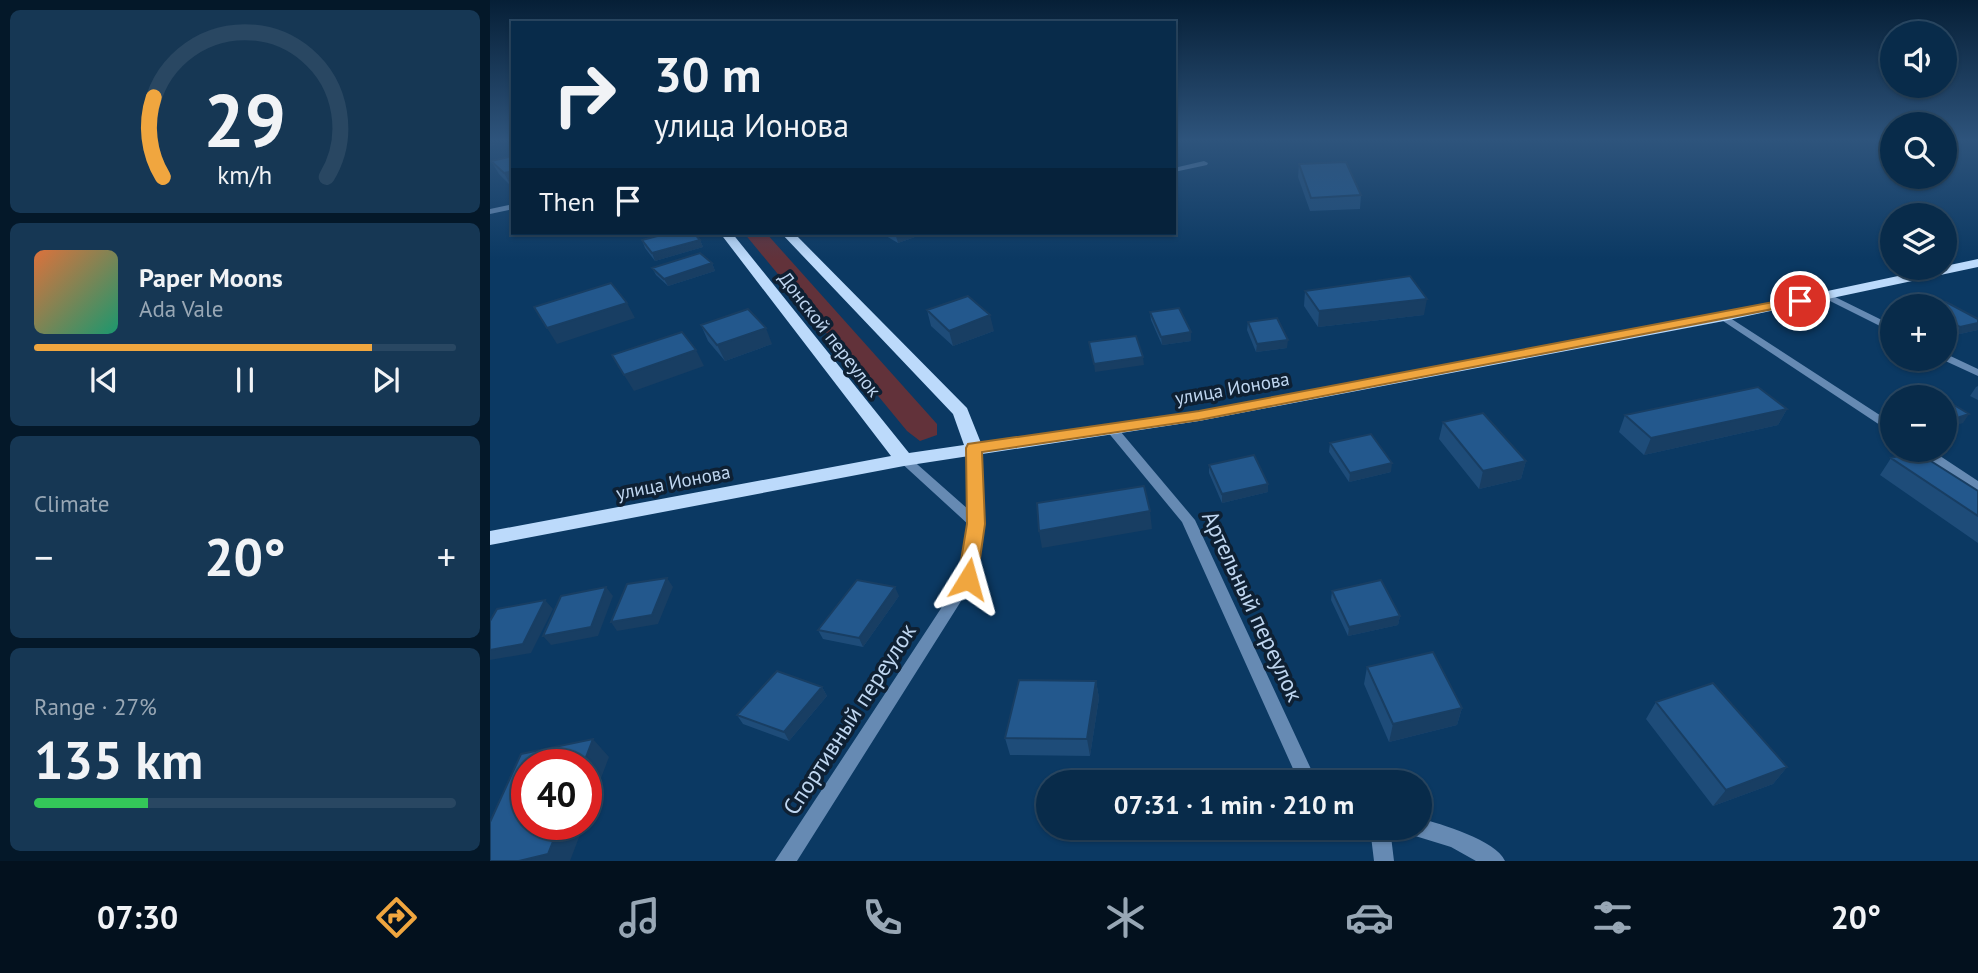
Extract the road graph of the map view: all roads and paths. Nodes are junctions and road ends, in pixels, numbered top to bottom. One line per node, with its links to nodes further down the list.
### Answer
1 (511, 207): 2 (street)
2 (490, 212)
3 (728, 235): 14 (main road, Донской переулок)
4 (789, 235): 13 (main road, Донской переулок)
5 (1978, 263): 6 (main road, улица Ионова)
6 (1825, 295): 7 (main road, улица Ионова); 8 (street)
7 (1724, 317): 11 (street); 12 (main road, улица Ионова)
8 (1880, 323)
9 (1957, 362): 10 (street)
10 (1978, 373)
11 (1880, 421)
12 (1111, 428): 13 (main road, улица Ионова); 19 (street, Артельный переулок)
13 (974, 448): 14 (main road, улица Ионова); 17 (street, Спортивный переулок)
14 (904, 460): 17 (street); 18 (main road, улица Ионова)
15 (1940, 462): 16 (street)
16 (1978, 487)
17 (976, 524): 22 (street, Спортивный переулок)
18 (490, 538)
19 (1303, 770)
20 (1432, 832): 24 (street)
21 (1381, 840): 23 (street)
22 (785, 861)
23 (1384, 861)
24 (1495, 861)

